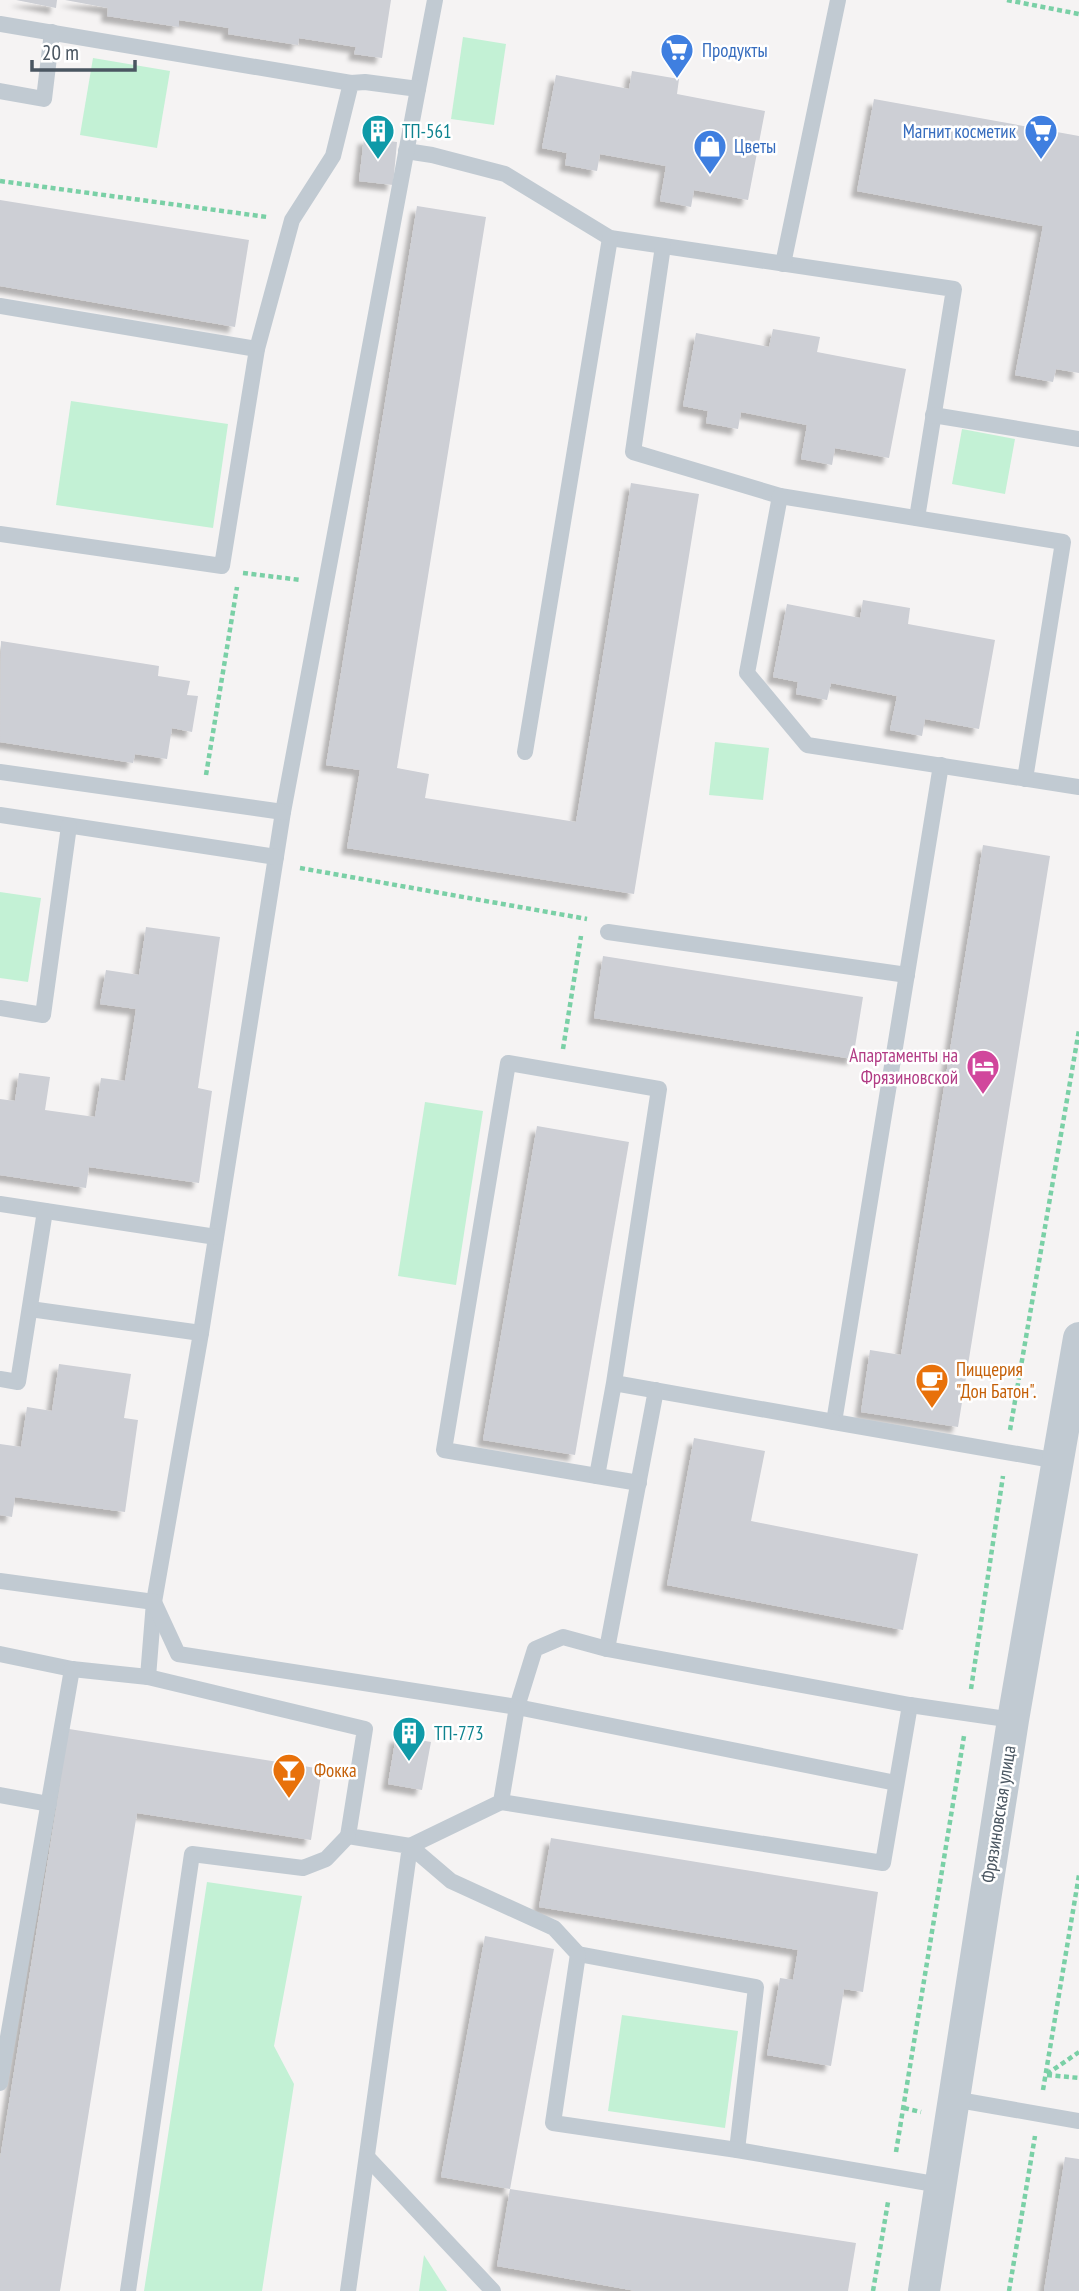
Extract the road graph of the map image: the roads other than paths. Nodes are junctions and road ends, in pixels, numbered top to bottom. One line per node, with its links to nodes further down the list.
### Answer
1 (435, 0): 6 (lane)
2 (838, 0): 11 (lane)
3 (0, 24): 4 (lane)
4 (52, 32): 5 (lane); 7 (lane)
5 (351, 83): 6 (lane); 13 (lane)
6 (418, 89): 8 (lane)
7 (0, 91)
8 (406, 151): 9 (lane); 24 (lane)
9 (610, 238): 10 (lane); 19 (lane)
10 (663, 246): 11 (lane); 16 (lane)
11 (783, 264): 14 (lane)
12 (0, 306): 13 (lane)
13 (257, 349): 18 (lane)
14 (933, 415): 15 (lane); 17 (lane)
15 (1079, 439)
16 (780, 496): 17 (lane); 20 (lane)
17 (916, 518): 22 (lane)
18 (0, 534)
19 (524, 752)
20 (941, 765): 22 (lane); 29 (lane)
21 (0, 772): 24 (lane)
22 (1024, 779): 23 (lane)
23 (1079, 787)
24 (283, 812): 27 (lane)
25 (0, 815): 26 (lane)
26 (68, 826): 27 (lane); 30 (lane)
27 (275, 860): 33 (lane)
28 (608, 932): 29 (lane)
29 (906, 975): 40 (lane)
30 (0, 1008)
31 (0, 1204): 32 (lane)
32 (45, 1211): 33 (lane); 34 (lane)
33 (216, 1237): 35 (lane)
34 (30, 1309): 35 (lane); 37 (lane)
35 (201, 1333): 45 (lane)
36 (1078, 1350): 41 (street, Фрязиновская улица)
37 (0, 1379)
38 (614, 1382): 39 (lane); 42 (lane); 42 (lane)
39 (656, 1390): 40 (lane); 43 (lane)
40 (834, 1422): 41 (lane)
41 (1058, 1461): 52 (street, Фрязиновская улица)
42 (597, 1476): 43 (lane)
43 (639, 1483): 46 (lane)
44 (0, 1581): 45 (lane)
45 (154, 1602): 49 (lane); 51 (lane)
46 (607, 1649): 50 (lane); 51 (lane)
47 (0, 1654): 48 (lane)
48 (72, 1669): 49 (lane); 56 (lane)
49 (148, 1677): 57 (lane)
50 (910, 1704): 52 (lane); 53 (lane)
51 (517, 1707): 53 (lane); 55 (lane)
52 (1013, 1720): 61 (street, Фрязиновская улица)
53 (896, 1783): 55 (lane)
54 (0, 1795): 56 (lane)
55 (501, 1802): 58 (lane)
56 (49, 1804): 60 (lane)
57 (348, 1836): 58 (lane); 66 (lane)
58 (411, 1846): 59 (lane); 64 (lane)
59 (578, 1954): 63 (lane); 63 (lane)
60 (0, 2083)
61 (953, 2099): 62 (lane); 65 (street, Фрязиновская улица)
62 (1079, 2122)
63 (737, 2150): 65 (lane)
64 (367, 2157): 67 (lane); 68 (lane)
65 (940, 2185): 69 (street, Фрязиновская улица)
66 (128, 2291)
67 (348, 2291)
68 (493, 2291)
69 (924, 2291)

